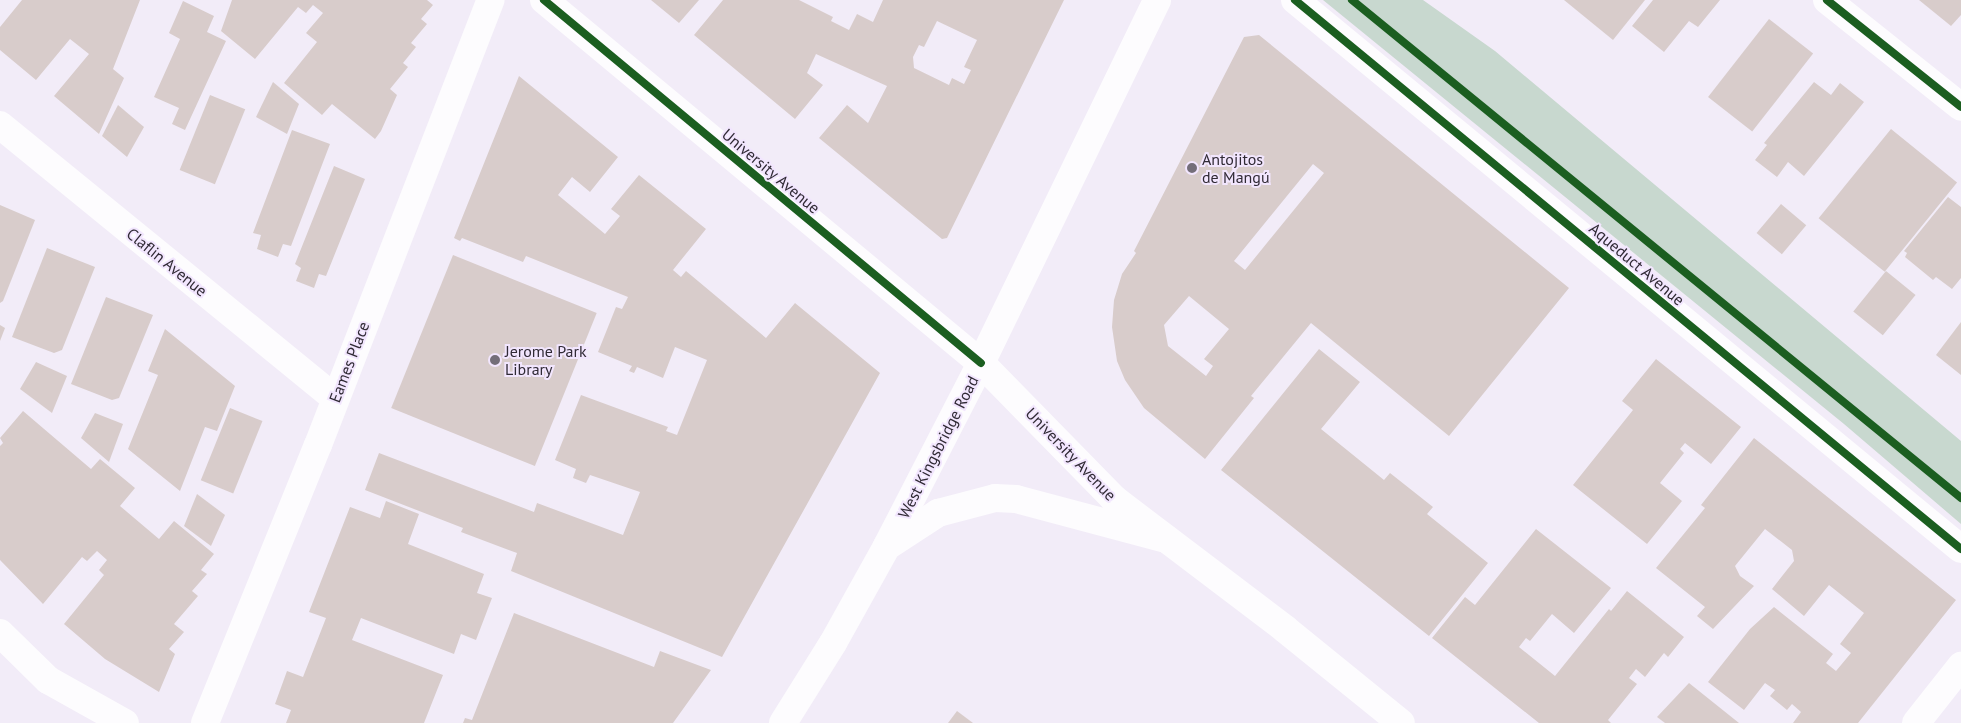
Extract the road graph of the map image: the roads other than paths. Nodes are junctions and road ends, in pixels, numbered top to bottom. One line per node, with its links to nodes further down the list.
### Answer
1 (491, 0): 9 (street, Eames Place)
2 (544, 0): 8 (street, University Avenue)
3 (1157, 0): 8 (street, West Kingsbridge Road)
4 (1295, 0): 12 (street, Aqueduct Avenue)
5 (1827, 0): 6 (street)
6 (1961, 107)
7 (0, 125): 9 (street, Claflin Avenue)
8 (981, 362): 10 (street, University Avenue); 11 (street, West Kingsbridge Road)
9 (335, 398): 16 (street, Eames Place)
10 (1166, 539): 11 (street); 18 (street, University Avenue)
11 (887, 546): 17 (street, West Kingsbridge Road)
12 (1961, 550)
13 (0, 633): 15 (street)
14 (1961, 666): 19 (street)
15 (125, 723)
16 (205, 723)
17 (782, 723)
18 (1400, 723)
19 (1916, 723)

